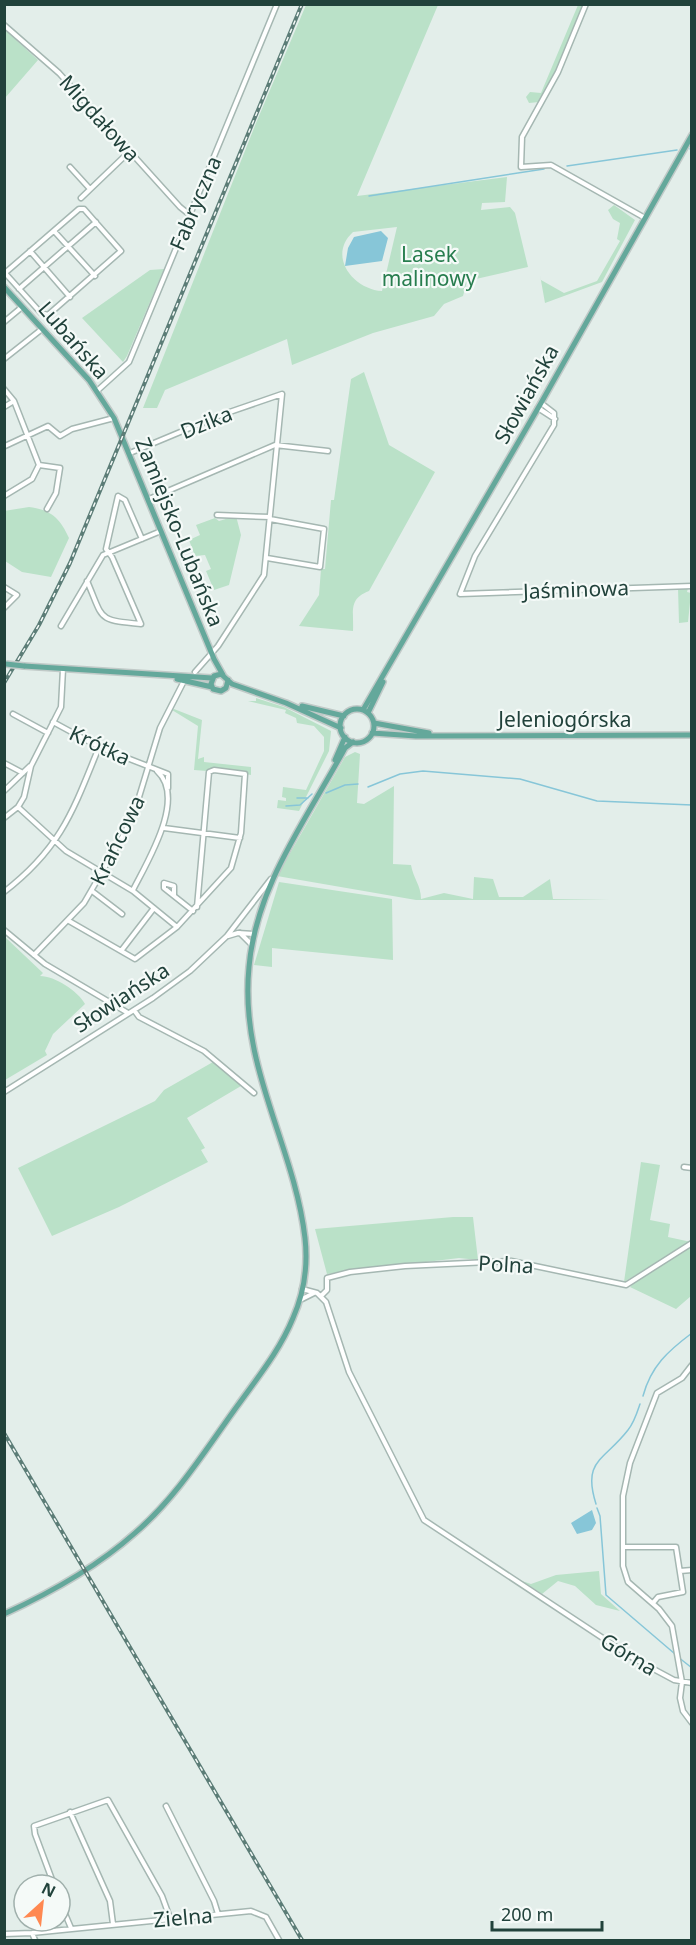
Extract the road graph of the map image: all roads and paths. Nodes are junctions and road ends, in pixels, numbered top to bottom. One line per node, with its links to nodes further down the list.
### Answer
1 (277, 4): 9 (street, Fabryczna)
2 (586, 4): 10 (street)
3 (4, 25): 5 (street, Migdałowa)
4 (692, 135): 10 (main road, Słowiańska)
5 (130, 151): 7 (street); 9 (street, Migdałowa)
6 (70, 167): 7 (street)
7 (90, 189): 8 (street)
8 (81, 198)
9 (190, 215): 26 (street, Fabryczna)
10 (645, 218): 28 (main road, Słowiańska)
11 (96, 222): 12 (street); 13 (street); 17 (street)
12 (54, 231): 13 (street); 14 (street)
13 (68, 246): 15 (street); 17 (street)
14 (30, 251): 15 (street); 16 (street)
15 (44, 267): 19 (street); 20 (street)
16 (5, 273): 19 (street)
17 (94, 276): 20 (street)
18 (4, 287): 21 (main road, Lubańska)
19 (19, 288): 20 (street)
20 (70, 297)
21 (22, 307): 22 (street); 23 (main road, Lubańska)
22 (4, 322)
23 (42, 328): 24 (street); 26 (main road, Lubańska)
24 (4, 359)
25 (4, 389): 27 (street)
26 (97, 391): 30 (main road, Lubańska)
27 (14, 401): 29 (street); 31 (street)
28 (539, 405): 47 (street, Jaśminowa); 64 (main road, Słowiańska)
29 (4, 407)
30 (114, 418): 31 (street); 35 (main road, Zamiejsko-Lubańska)
31 (29, 435): 33 (street); 36 (street)
32 (275, 445): 34 (street); 35 (street, Dzika); 38 (street); 41 (street)
33 (5, 446)
34 (328, 452)
35 (130, 453): 38 (main road, Zamiejsko-Lubańska)
36 (39, 465): 37 (street); 39 (street)
37 (4, 496)
38 (149, 499): 42 (main road, Zamiejsko-Lubańska)
39 (47, 509)
40 (217, 515): 41 (street)
41 (271, 518): 45 (street); 45 (street)
42 (162, 531): 43 (street); 51 (main road, Zamiejsko-Lubańska)
43 (142, 539): 44 (street); 44 (street)
44 (108, 552): 46 (street); 46 (street)
45 (267, 558): 51 (street)
46 (87, 581): 50 (street)
47 (692, 586)
48 (4, 587): 49 (street)
49 (4, 608)
50 (61, 626)
51 (211, 651): 52 (main road, Zamiejsko-Lubańska); 55 (street)
52 (214, 659): 56 (main road, Zamiejsko-Lubańska); 57 (main road, Zamiejsko-Lubańska)
53 (5, 664): 54 (main road, bridge)
54 (63, 669): 58 (main road); 67 (street)
55 (195, 672)
56 (223, 675): 57 (main road); 59 (main road)
57 (213, 677): 58 (main road); 60 (main road)
58 (184, 678): 60 (main road); 79 (street, Krańcowa)
59 (228, 680): 61 (main road); 62 (main road)
60 (212, 687): 61 (main road)
61 (226, 688): 62 (main road)
62 (242, 688): 63 (main road)
63 (286, 703): 66 (main road); 69 (main road)
64 (365, 712): 66 (main road); 68 (main road)
65 (13, 714): 70 (street)
66 (344, 716): 69 (main road)
67 (53, 723): 70 (street); 76 (street, Krótka)
68 (374, 723): 71 (main road); 72 (main road, Jeleniogórska)
69 (341, 728): 74 (main road)
70 (48, 733): 78 (street)
71 (372, 734): 72 (main road, Jeleniogórska); 75 (main road)
72 (440, 735): 73 (main road, Jeleniogórska)
73 (692, 735)
74 (345, 737): 75 (main road); 83 (main road)
75 (352, 742): 83 (main road)
76 (99, 747): 79 (street, Krótka); 89 (street)
77 (4, 763): 80 (street)
78 (31, 766): 80 (street); 81 (street)
79 (148, 767): 86 (street, Krótka); 90 (street, Krańcowa)
80 (21, 775): 81 (street); 82 (street)
81 (28, 781): 84 (street)
82 (4, 790)
83 (319, 794): 91 (main road)
84 (18, 807): 85 (street); 89 (street)
85 (4, 818)
86 (164, 828): 87 (street); 93 (street)
87 (202, 832): 88 (street); 88 (street); 96 (street)
88 (240, 838): 96 (street)
89 (56, 843): 90 (street); 94 (street)
90 (102, 873): 92 (street, Krańcowa); 93 (street)
91 (273, 876): 104 (main road); 105 (street)
92 (92, 891): 99 (street); 100 (street, Krańcowa)
93 (133, 891): 97 (street)
94 (4, 892)
95 (174, 895): 98 (street)
96 (196, 907): 98 (street)
97 (154, 909): 101 (street); 107 (street)
98 (193, 911): 101 (street)
99 (122, 914)
100 (69, 921): 107 (street); 108 (street, Krańcowa)
101 (177, 927): 107 (street)
102 (4, 930): 108 (street)
103 (240, 933): 104 (street, Słowiańska); 105 (street, Słowiańska); 106 (street)
104 (254, 934): 106 (main road)
105 (227, 936): 109 (street, Słowiańska)
106 (252, 945): 116 (main road)
107 (121, 951)
108 (34, 955): 110 (street)
109 (134, 1010): 110 (street, Słowiańska); 112 (street)
110 (128, 1013): 111 (street, Słowiańska)
111 (4, 1092)
112 (254, 1093)
113 (684, 1167): 114 (street)
114 (692, 1168)
115 (692, 1243): 118 (street, Polna)
116 (302, 1289): 117 (street); 119 (main road)
117 (315, 1292): 118 (street); 119 (street)
118 (321, 1296): 126 (street, Górna)
119 (299, 1303): 125 (main road)
120 (692, 1365): 121 (street, Górna)
121 (623, 1547): 123 (street); 124 (street, Górna)
122 (692, 1570): 123 (street)
123 (680, 1571): 124 (street)
124 (653, 1603): 126 (street, Górna)
125 (4, 1614)
126 (682, 1682): 127 (street); 128 (street)
127 (692, 1683)
128 (692, 1723)
129 (166, 1806): 132 (street)
130 (70, 1812): 131 (street); 133 (street); 134 (street)
131 (49, 1873)
132 (218, 1914): 133 (street, Zielna); 140 (street, Zielna)
133 (170, 1918): 134 (street, Zielna)
134 (113, 1924): 135 (street, Zielna)
135 (72, 1928)
136 (38, 1933): 138 (street, Zielna)
137 (4, 1934): 138 (street, Zielna)
138 (32, 1934): 139 (street)
139 (35, 1941)
140 (279, 1941)

